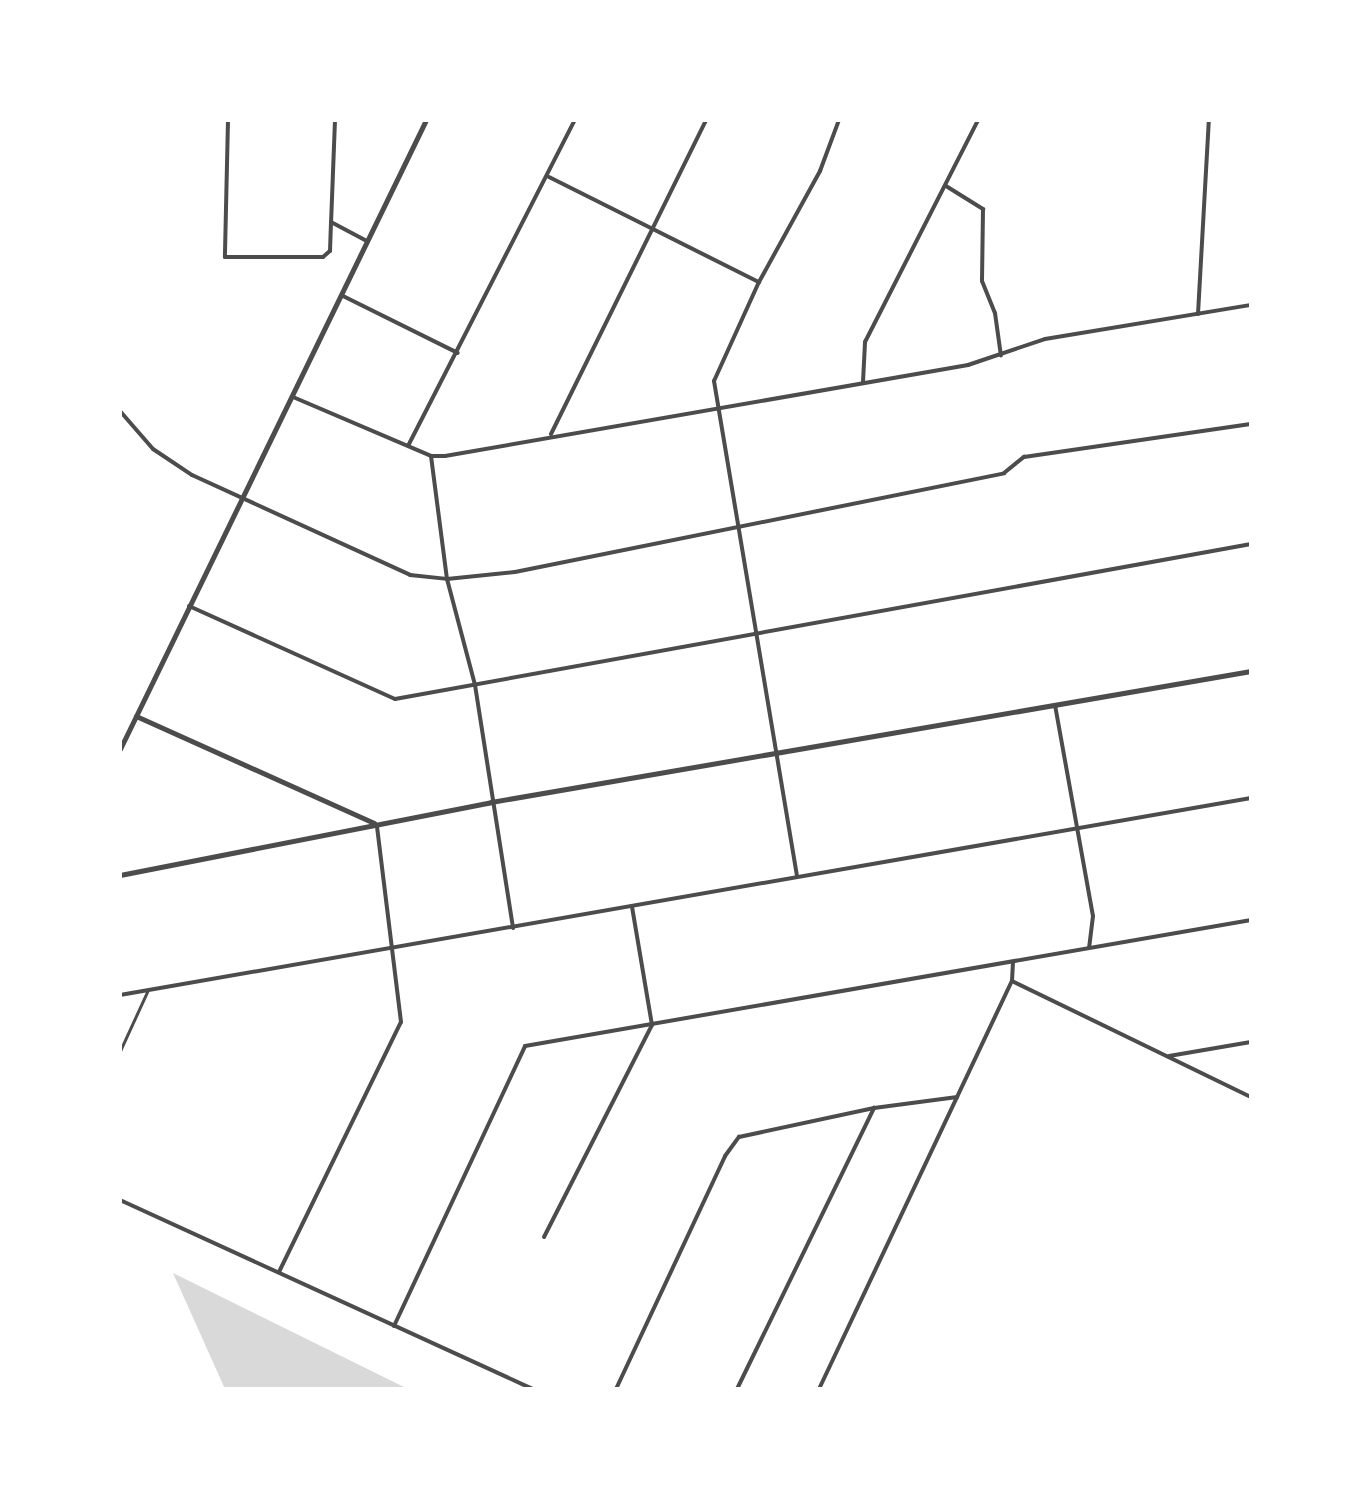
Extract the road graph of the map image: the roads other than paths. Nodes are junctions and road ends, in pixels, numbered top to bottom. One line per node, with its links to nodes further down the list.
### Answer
1 (228, 120): 11 (street)
2 (335, 120): 11 (street)
3 (426, 120): 13 (street)
4 (576, 120): 9 (street)
5 (706, 120): 12 (street)
6 (838, 120): 14 (street)
7 (978, 120): 10 (street)
8 (1209, 120): 17 (street)
9 (548, 176): 12 (street); 18 (street)
10 (946, 186): 19 (street); 20 (street)
11 (330, 222): 13 (street)
12 (653, 228): 14 (street); 25 (street)
13 (366, 241): 15 (street)
14 (759, 282): 22 (street)
15 (343, 296): 18 (street); 21 (street)
16 (1251, 305): 17 (street)
17 (1198, 314): 19 (street)
18 (458, 353): 26 (street)
19 (1001, 356): 20 (street)
20 (864, 382): 22 (street)
21 (290, 396): 26 (street); 28 (street)
22 (718, 407): 25 (street); 29 (street)
23 (120, 411): 28 (street)
24 (1251, 424): 29 (street)
25 (550, 435): 27 (street)
26 (409, 444): 27 (street)
27 (430, 456): 31 (street)
28 (243, 498): 31 (street); 32 (street)
29 (738, 526): 31 (street); 33 (street)
30 (1251, 544): 33 (street)
31 (447, 579): 35 (street)
32 (189, 606): 35 (street); 37 (street)
33 (758, 636): 35 (street); 39 (street)
34 (1251, 671): 36 (street)
35 (476, 685): 41 (street)
36 (1056, 705): 39 (street); 43 (street)
37 (136, 716): 38 (street); 42 (street)
38 (120, 749)
39 (776, 753): 41 (street); 45 (street)
40 (1251, 798): 43 (street)
41 (491, 802): 42 (street); 48 (street)
42 (376, 824): 44 (street); 49 (street)
43 (1077, 829): 45 (street); 50 (street)
44 (120, 875)
45 (797, 876): 46 (street)
46 (632, 907): 48 (street); 55 (street)
47 (1251, 920): 50 (street)
48 (513, 928): 49 (street)
49 (395, 948): 53 (street); 64 (street)
50 (1089, 948): 51 (street)
51 (1013, 962): 52 (street); 55 (street)
52 (1012, 981): 58 (street); 59 (street)
53 (148, 990): 54 (street); 57 (lane)
54 (120, 995)
55 (652, 1025): 63 (street); 65 (street)
56 (1251, 1042): 58 (street)
57 (120, 1051)
58 (1169, 1056): 60 (street)
59 (957, 1097): 61 (street); 69 (street)
60 (1251, 1097)
61 (874, 1108): 67 (street); 68 (street)
62 (120, 1200): 64 (street)
63 (544, 1238)
64 (279, 1272): 65 (street)
65 (394, 1326): 66 (street)
66 (532, 1389)
67 (616, 1389)
68 (737, 1389)
69 (819, 1389)

